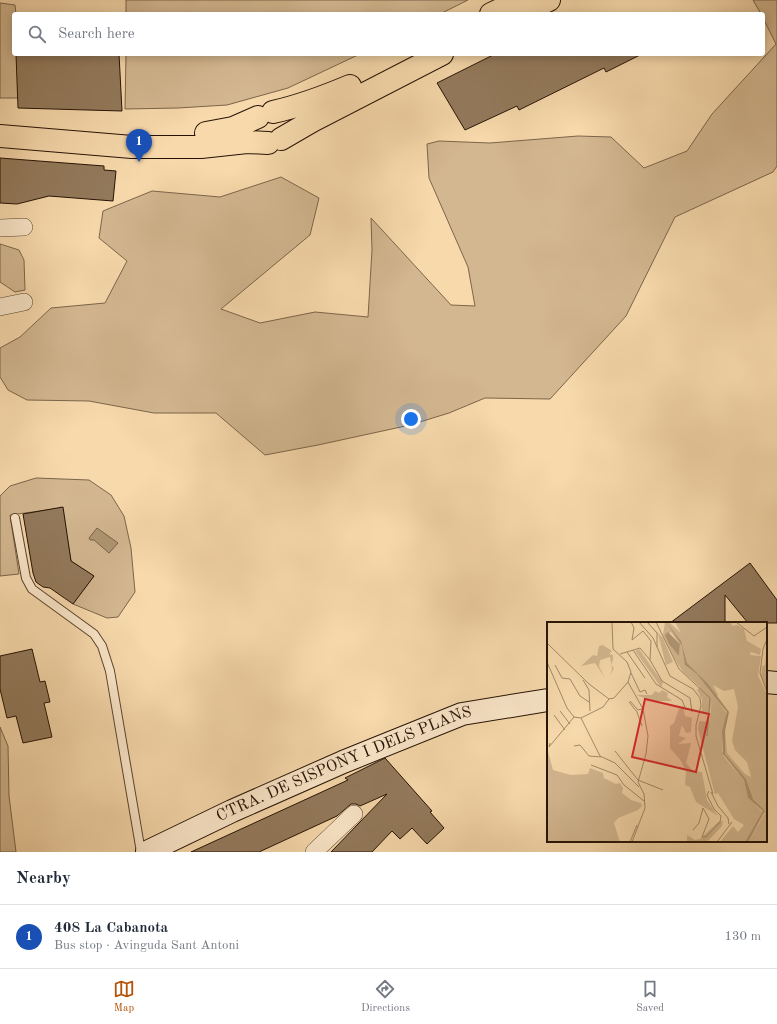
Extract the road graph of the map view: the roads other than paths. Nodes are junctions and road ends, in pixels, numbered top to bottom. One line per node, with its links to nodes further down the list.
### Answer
1 (520, 0): 3 (main road)
2 (549, 0): 4 (main road)
3 (496, 12)
4 (525, 12)
5 (410, 56): 7 (main road)
6 (438, 56): 10 (main road)
7 (265, 114): 8 (main road); 10 (main road)
8 (0, 123)
9 (0, 136): 10 (main road)
10 (274, 141)
11 (24, 227): 12 (street)
12 (0, 228)
13 (24, 302): 14 (street)
14 (0, 307)
15 (15, 518): 20 (lane)
16 (767, 682): 17 (main road)
17 (777, 683)
18 (547, 700): 20 (main road, CTRA. DE SISPONY I DELS PLANS)
19 (354, 814): 21 (street)
20 (148, 852)
21 (314, 852)

